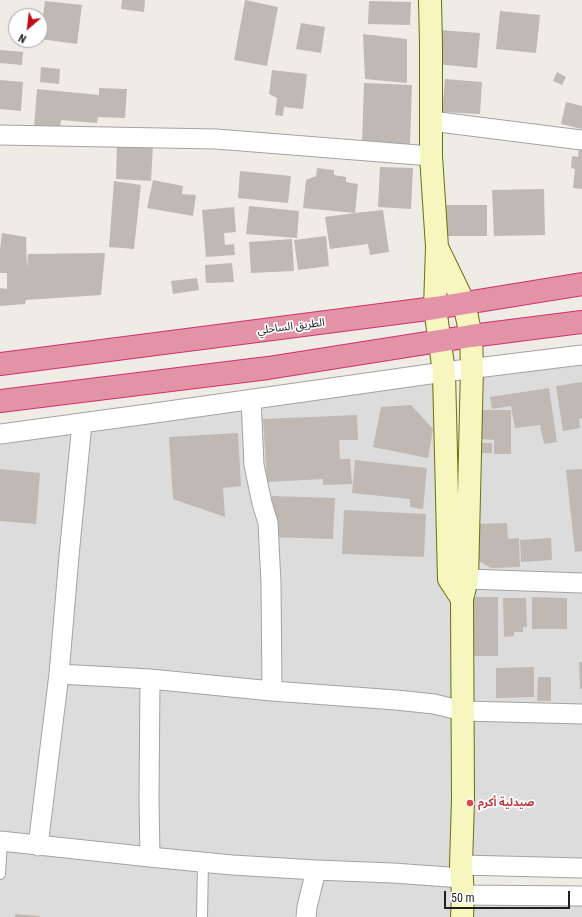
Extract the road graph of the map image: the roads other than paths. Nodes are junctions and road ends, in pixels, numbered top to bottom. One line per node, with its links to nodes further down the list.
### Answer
1 (430, 0): 2 (street)
2 (431, 121): 4 (street); 5 (street)
3 (0, 135): 5 (street)
4 (582, 140)
5 (431, 156): 6 (street)
6 (437, 247): 8 (street); 9 (street)
7 (582, 284): 8 (highway, الطريق الساحلي)
8 (464, 302): 9 (highway, الطريق الساحلي); 11 (street)
9 (434, 308): 12 (street); 14 (highway, الطريق الساحلي)
10 (582, 322): 11 (highway)
11 (470, 336): 12 (highway); 15 (street)
12 (440, 341): 16 (street); 18 (highway)
13 (582, 355): 15 (street)
14 (0, 364)
15 (472, 368): 16 (street); 22 (street)
16 (444, 372): 17 (street); 22 (street)
17 (251, 399): 19 (street); 25 (street)
18 (0, 401)
19 (82, 423): 20 (street); 23 (street)
20 (0, 434)
21 (582, 583): 22 (street)
22 (459, 586): 26 (street)
23 (59, 674): 24 (street); 29 (street)
24 (150, 679): 25 (street); 30 (street)
25 (272, 691): 26 (street)
26 (463, 711): 27 (street); 35 (street)
27 (582, 714)
28 (1, 841): 29 (street); 34 (lane)
29 (38, 846): 30 (street)
30 (150, 857): 31 (street)
31 (203, 862): 33 (street); 37 (lane)
32 (582, 868): 35 (street)
33 (316, 870): 35 (street); 38 (street)
34 (0, 874)
35 (462, 879): 36 (street); 39 (street)
36 (582, 896)
37 (202, 917)
38 (306, 917)
39 (462, 917)

